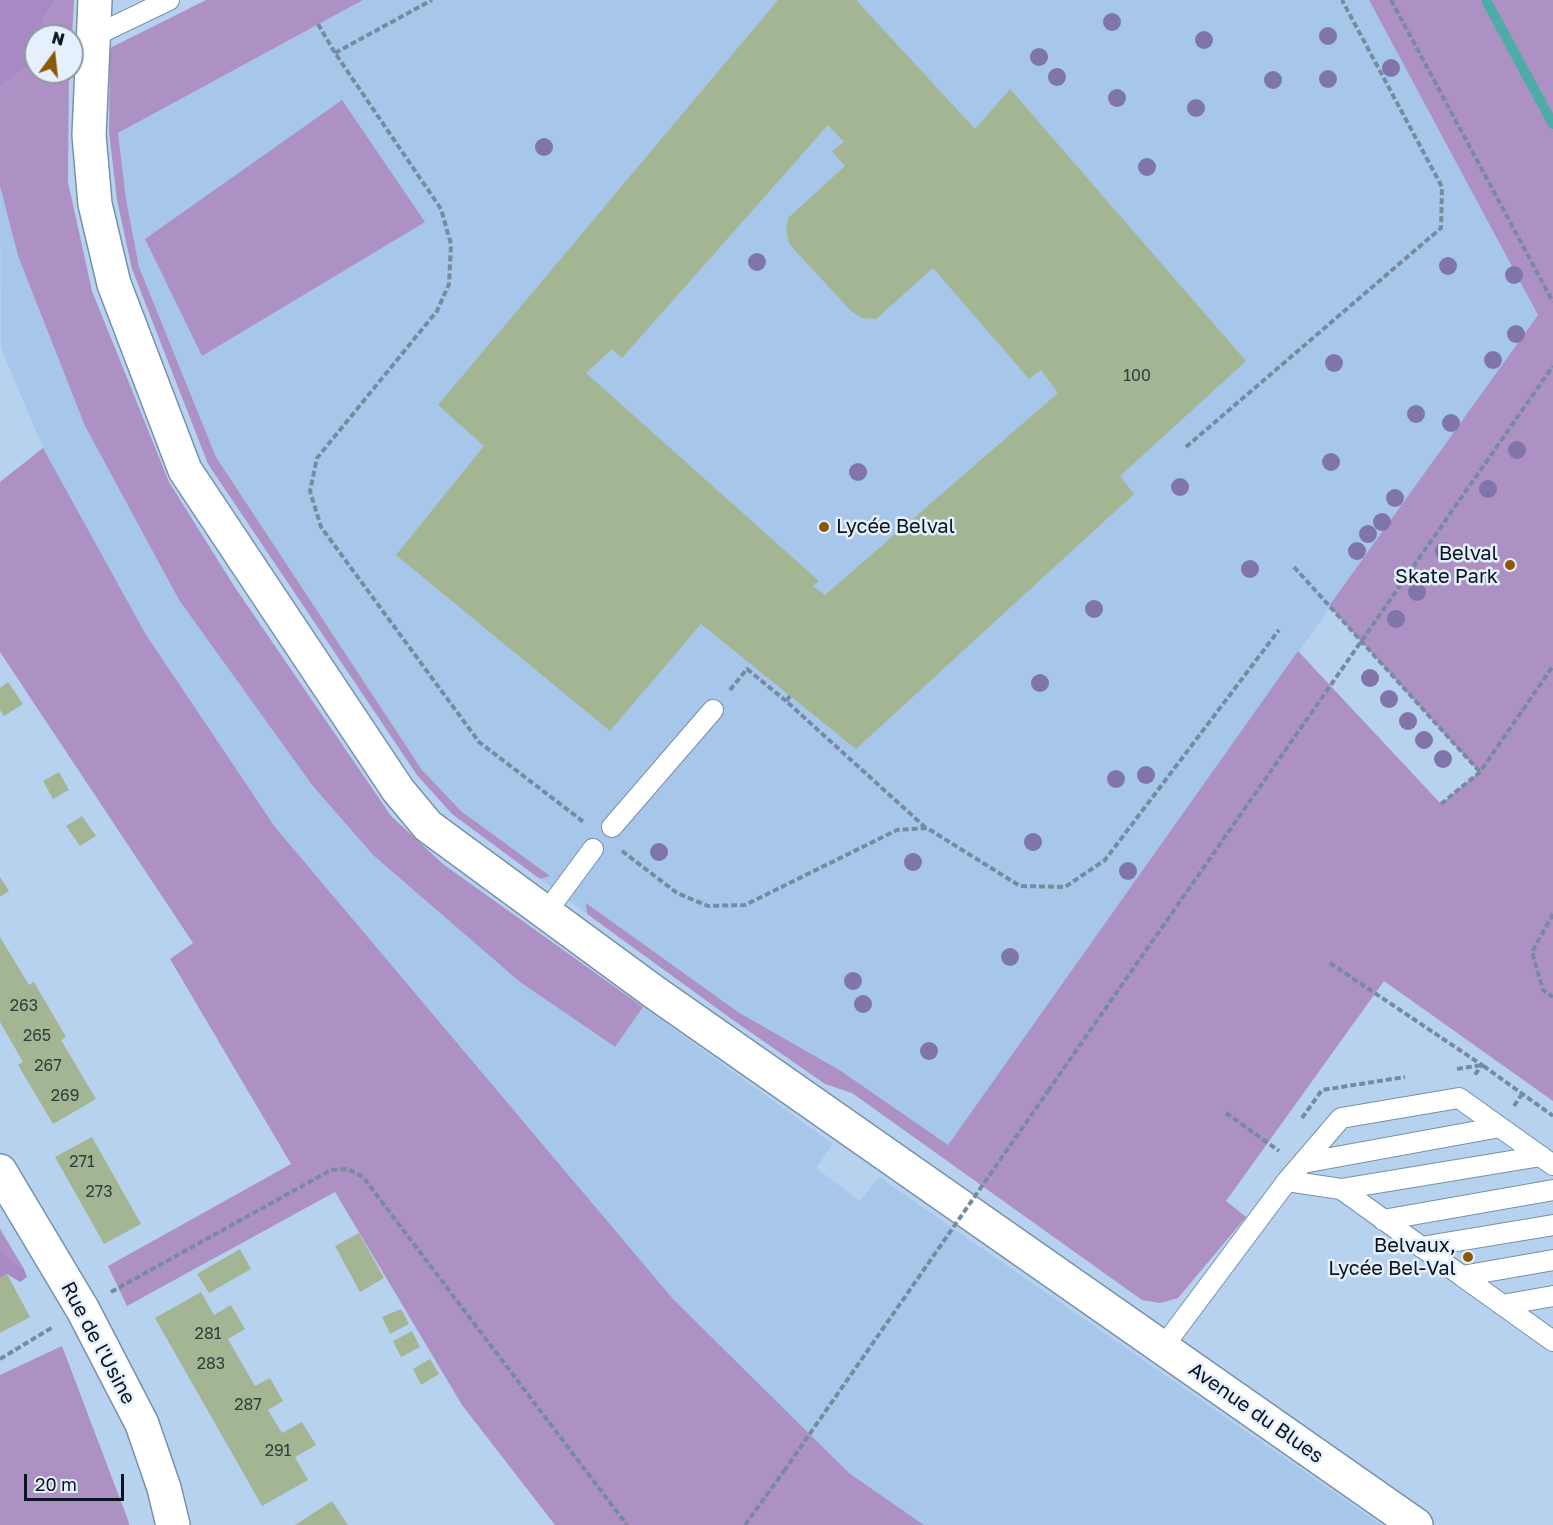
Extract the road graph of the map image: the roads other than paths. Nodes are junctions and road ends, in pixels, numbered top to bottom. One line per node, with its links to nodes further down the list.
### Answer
1 (95, 0): 3 (street, Avenue du Blues)
2 (169, 0): 3 (lane)
3 (92, 37): 7 (street, Avenue du Blues)
4 (713, 710): 5 (lane)
5 (612, 827)
6 (592, 849): 7 (lane)
7 (546, 914): 23 (street, Avenue du Blues)
8 (1500, 1127): 9 (lane); 10 (lane); 10 (lane)
9 (1547, 1160): 13 (lane)
10 (1303, 1162): 12 (lane)
11 (0, 1171): 24 (street, Rue de l'Usine)
12 (1287, 1181): 13 (lane); 23 (lane)
13 (1341, 1189): 15 (lane)
14 (1553, 1190): 15 (lane)
15 (1383, 1220): 17 (lane)
16 (1553, 1225): 17 (lane)
17 (1421, 1247): 19 (lane)
18 (1553, 1260): 19 (lane)
19 (1462, 1276): 21 (lane)
20 (1553, 1296): 21 (lane)
21 (1502, 1305): 22 (lane)
22 (1549, 1336)
23 (1163, 1347): 25 (street, Avenue du Blues)
24 (173, 1525)
25 (1416, 1525)

